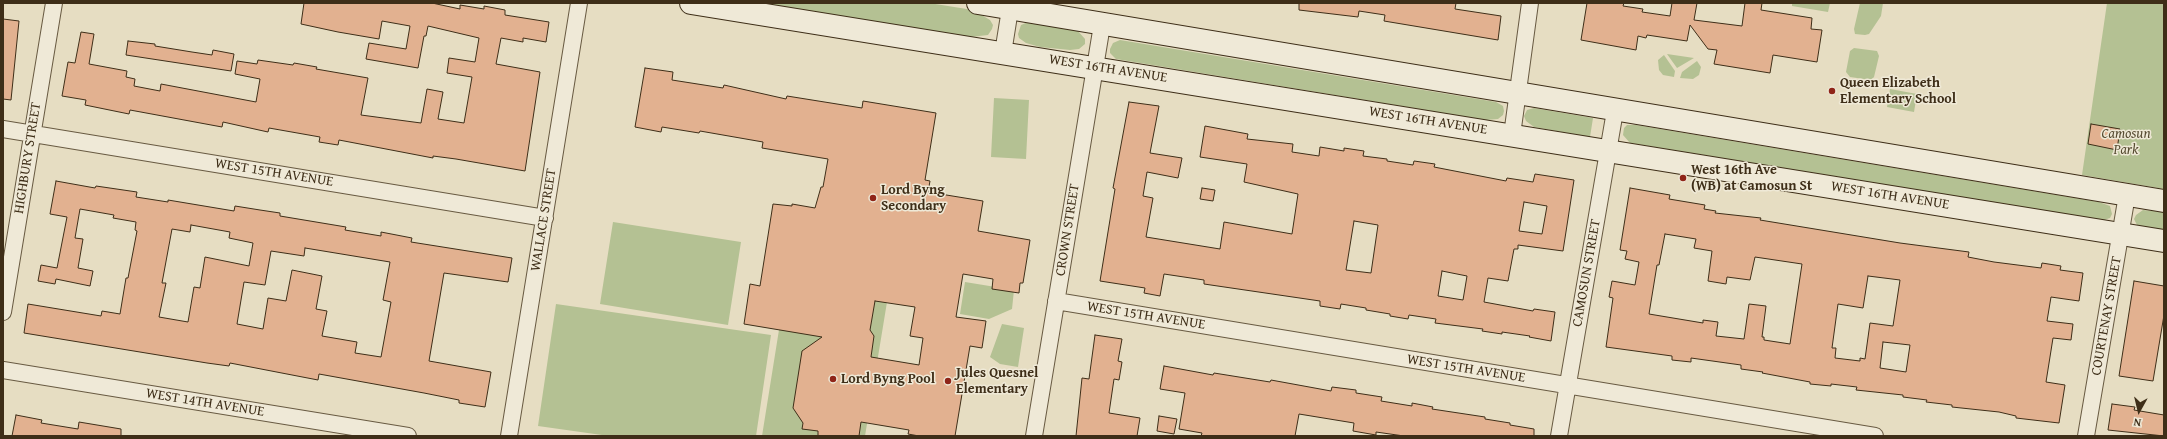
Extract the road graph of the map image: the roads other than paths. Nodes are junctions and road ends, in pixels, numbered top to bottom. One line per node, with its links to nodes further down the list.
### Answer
1 (54, 3): 13 (street, HIGHBURY STREET)
2 (579, 3): 18 (street, WALLACE STREET)
3 (691, 3): 8 (main road, WEST 16TH AVENUE)
4 (978, 3): 6 (main road)
5 (1530, 3): 10 (street)
6 (1010, 6): 7 (main road); 8 (street)
7 (1102, 24): 9 (street, CROWN STREET); 10 (main road)
8 (1003, 53): 9 (main road, WEST 16TH AVENUE)
9 (1095, 67): 14 (main road, WEST 16TH AVENUE); 21 (street, CROWN STREET)
10 (1517, 94): 11 (main road); 14 (street)
11 (1615, 111): 15 (street, CAMOSUN STREET); 16 (main road)
12 (3, 128): 13 (street, WEST 15TH AVENUE)
13 (32, 133): 18 (street, WEST 15TH AVENUE); 22 (street, HIGHBURY STREET)
14 (1512, 135): 15 (main road, WEST 16TH AVENUE)
15 (1608, 151): 19 (main road, WEST 16TH AVENUE); 24 (street, CAMOSUN STREET)
16 (2127, 195): 17 (main road); 19 (street, COURTENAY STREET)
17 (2164, 201)
18 (545, 218): 26 (street, WALLACE STREET)
19 (2121, 234): 20 (main road, WEST 16TH AVENUE); 30 (street, COURTENAY STREET)
20 (2164, 241)
21 (1056, 301): 24 (street, WEST 15TH AVENUE); 27 (street, CROWN STREET)
22 (3, 312)
23 (3, 370): 25 (street, WEST 14TH AVENUE)
24 (1568, 386): 28 (street, CAMOSUN STREET); 29 (street, WEST 15TH AVENUE)
25 (408, 436)
26 (509, 436)
27 (1034, 436)
28 (1559, 436)
29 (1875, 436)
30 (2086, 436)

